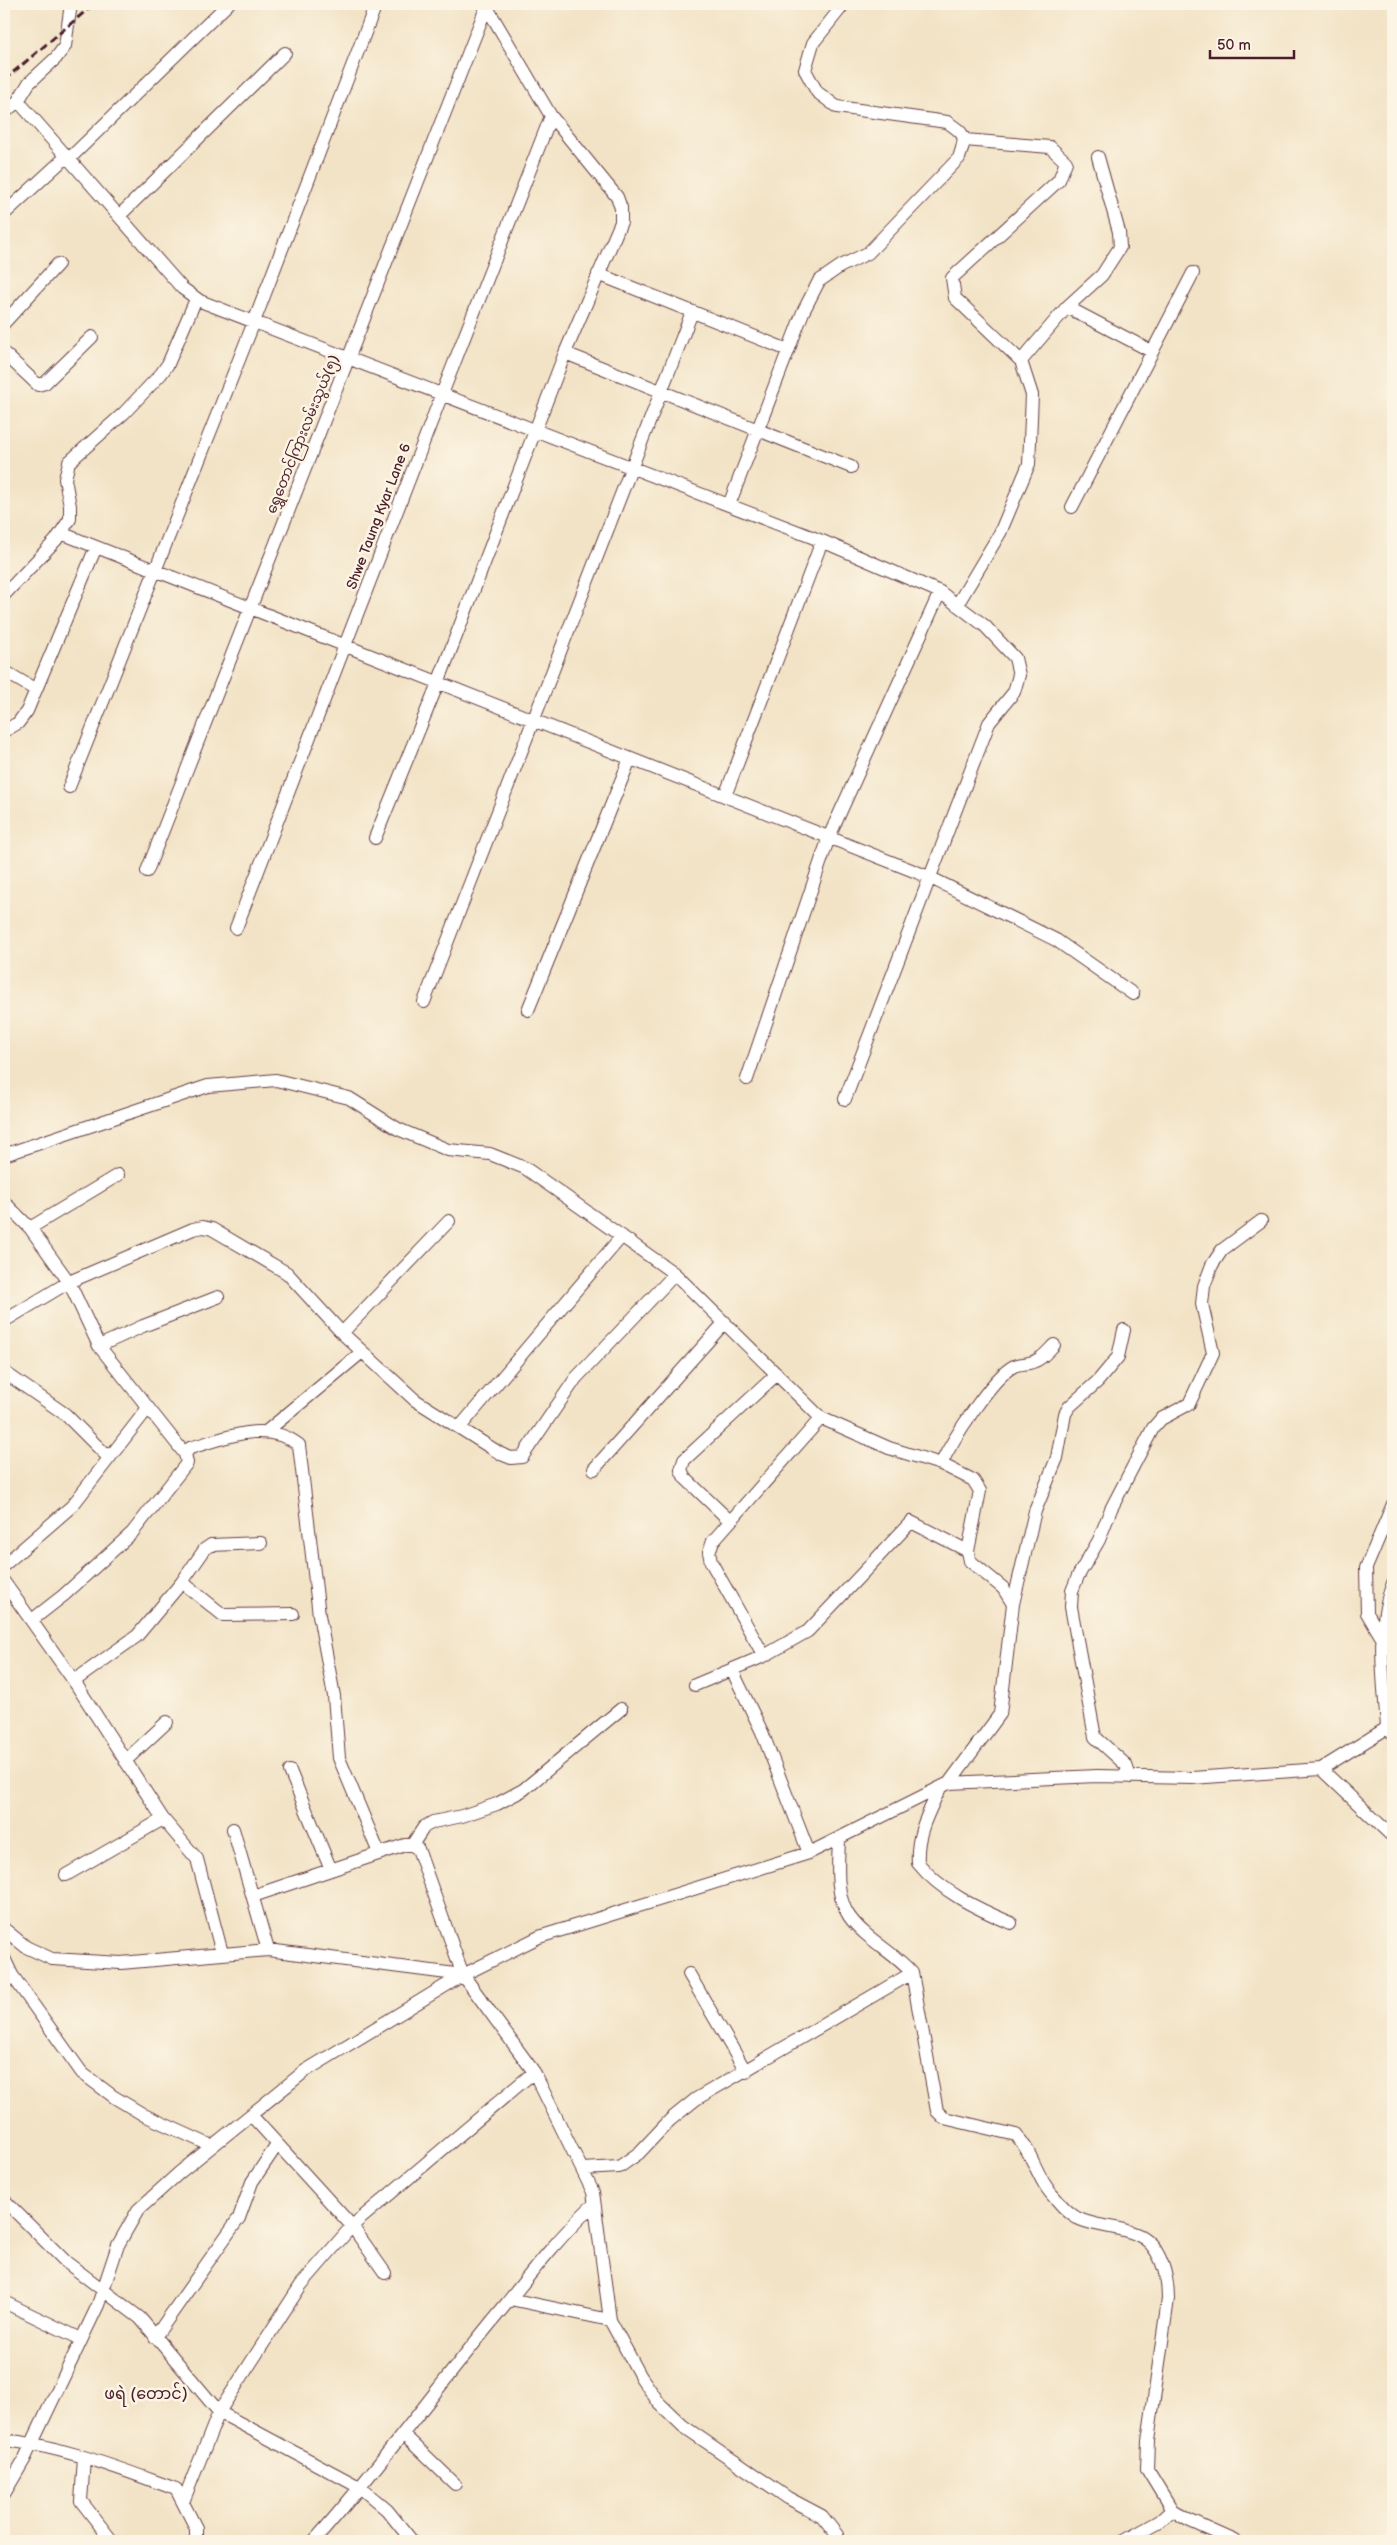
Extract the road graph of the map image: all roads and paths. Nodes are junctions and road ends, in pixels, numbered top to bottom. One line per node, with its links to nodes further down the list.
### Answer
1 (72, 4): 7 (street)
2 (228, 4): 12 (street)
3 (376, 4): 21 (street)
4 (844, 4): 10 (street)
5 (486, 6): 9 (street); 28 (street, ရွှေတောင်ကြားလမ်းသွယ်(၅))
6 (286, 53): 14 (street)
7 (18, 101): 8 (street); 12 (street)
8 (4, 113)
9 (552, 116): 17 (street); 31 (street, Shwe Taung Kyar Lane 6)
10 (965, 140): 24 (street); 29 (street)
11 (1098, 157): 19 (street)
12 (68, 158): 13 (street); 14 (street)
13 (4, 214)
14 (119, 216): 18 (street)
15 (58, 264): 22 (street)
16 (1193, 273): 25 (street)
17 (598, 274): 20 (street); 27 (street)
18 (196, 299): 21 (street); 38 (street)
19 (1068, 307): 25 (street); 29 (street)
20 (692, 312): 24 (street); 30 (street)
21 (254, 322): 28 (street); 41 (street)
22 (4, 323)
23 (92, 336): 26 (street)
24 (788, 350): 32 (street)
25 (1151, 351): 37 (street)
26 (4, 353)
27 (565, 353): 30 (street); 33 (street)
28 (348, 358): 31 (street); 45 (street, ရွှေတောင်ကြားလမ်းသွယ်(၅))
29 (1021, 361): 44 (street)
30 (662, 391): 32 (street); 34 (street)
31 (442, 394): 33 (street); 46 (street, Shwe Taung Kyar Lane 6)
32 (758, 428): 35 (street); 36 (street)
33 (536, 430): 34 (street); 48 (street)
34 (632, 467): 36 (street); 50 (street)
35 (851, 467)
36 (729, 505): 39 (street)
37 (1072, 507)
38 (61, 533): 40 (street); 43 (street)
39 (822, 541): 42 (street); 54 (street)
40 (96, 547): 41 (street); 49 (street)
41 (154, 571): 45 (street); 53 (street)
42 (940, 592): 44 (street); 55 (street)
43 (4, 595)
44 (957, 605): 58 (street)
45 (249, 608): 46 (street); 57 (street, ရွှေတောင်ကြားလမ်းသွယ်(၅))
46 (344, 646): 48 (street); 59 (street, Shwe Taung Kyar Lane 6)
47 (4, 672): 49 (street)
48 (438, 683): 50 (street); 56 (street)
49 (36, 690): 51 (street)
50 (535, 721): 52 (street); 61 (street)
51 (4, 731)
52 (630, 759): 54 (street); 62 (street)
53 (69, 787)
54 (725, 796): 55 (street)
55 (830, 837): 58 (street); 63 (street)
56 (375, 838)
57 (147, 871)
58 (929, 877): 60 (street); 64 (street)
59 (236, 928)
60 (1132, 994)
61 (424, 1002)
62 (528, 1010)
63 (747, 1079)
64 (845, 1099)
65 (4, 1155): 71 (street)
66 (118, 1174): 70 (street)
67 (4, 1202): 70 (street)
68 (449, 1221): 78 (street)
69 (1261, 1221): 114 (street)
70 (30, 1228): 73 (street)
71 (622, 1236): 72 (street); 86 (street)
72 (675, 1274): 76 (street); 86 (street)
73 (69, 1282): 75 (street); 78 (street); 80 (street)
74 (218, 1296): 80 (street)
75 (4, 1321)
76 (725, 1322): 83 (street); 91 (street)
77 (1124, 1330): 100 (street)
78 (342, 1333): 81 (street)
79 (1054, 1345): 90 (street)
80 (99, 1346): 84 (street)
81 (362, 1352): 86 (street); 87 (street)
82 (4, 1372): 89 (street)
83 (776, 1374): 85 (street); 93 (street)
84 (148, 1408): 88 (street); 89 (street)
85 (821, 1418): 90 (street); 93 (street)
86 (460, 1427)
87 (268, 1431): 88 (street); 121 (street)
88 (185, 1454): 102 (street)
89 (109, 1458): 96 (street)
90 (941, 1464): 95 (street)
91 (594, 1469)
92 (1393, 1504): 103 (street)
93 (730, 1521): 104 (street)
94 (261, 1544): 98 (street)
95 (968, 1551): 100 (street); 104 (street)
96 (4, 1565)
97 (4, 1582): 102 (street)
98 (182, 1582): 101 (street); 106 (street)
99 (1393, 1583): 103 (street)
100 (1014, 1604): 115 (street)
101 (293, 1614)
102 (32, 1620): 106 (street)
103 (1382, 1638): 110 (street)
104 (764, 1656): 105 (street)
105 (732, 1670): 107 (street); 122 (street)
106 (74, 1681): 111 (street)
107 (695, 1685)
108 (621, 1709): 120 (street)
109 (167, 1722): 111 (street)
110 (1390, 1731): 112 (street)
111 (125, 1761): 116 (street)
112 (1321, 1769): 114 (street); 118 (street)
113 (290, 1771): 123 (street)
114 (1130, 1777): 115 (street)
115 (945, 1786): 119 (street); 126 (street)
116 (163, 1819): 124 (street); 129 (street)
117 (232, 1829): 125 (street)
118 (1393, 1837)
119 (839, 1840): 122 (street); 132 (street)
120 (412, 1845): 121 (street); 133 (street)
121 (379, 1853): 123 (street)
122 (809, 1853): 133 (street)
123 (331, 1870): 125 (street)
124 (66, 1875)
125 (253, 1896): 128 (street)
126 (1011, 1923)
127 (4, 1929): 129 (street)
128 (268, 1950): 129 (street); 133 (street)
129 (222, 1953)
130 (4, 1958): 134 (street)
131 (689, 1974): 136 (street)
132 (912, 1974): 136 (street); 160 (street)
133 (463, 1975): 135 (street); 137 (street)
134 (8, 1978): 138 (street)
135 (534, 2072): 140 (street); 143 (street)
136 (746, 2072): 140 (street)
137 (251, 2115): 138 (street); 139 (street)
138 (212, 2146): 145 (street)
139 (277, 2146): 143 (street); 149 (street)
140 (582, 2169): 142 (street)
141 (4, 2200): 145 (street)
142 (594, 2204): 146 (street); 148 (street)
143 (352, 2226): 144 (street); 151 (street)
144 (385, 2274)
145 (103, 2291): 149 (street); 150 (street)
146 (510, 2299): 148 (street); 152 (street)
147 (4, 2302): 150 (street)
148 (610, 2320): 165 (street)
149 (155, 2337): 151 (street)
150 (81, 2339): 154 (street)
151 (219, 2412): 157 (street); 159 (street)
152 (403, 2434): 156 (street); 157 (street)
153 (4, 2440): 154 (street)
154 (32, 2443): 155 (street); 158 (street)
155 (84, 2458): 159 (street); 161 (street)
156 (456, 2484)
157 (362, 2488): 163 (street); 164 (street)
158 (4, 2494)
159 (183, 2502): 162 (street)
160 (1172, 2510): 166 (street); 167 (street)
161 (112, 2541)
162 (196, 2541)
163 (314, 2541)
164 (412, 2541)
165 (836, 2541)
166 (1124, 2541)
167 (1235, 2541)

